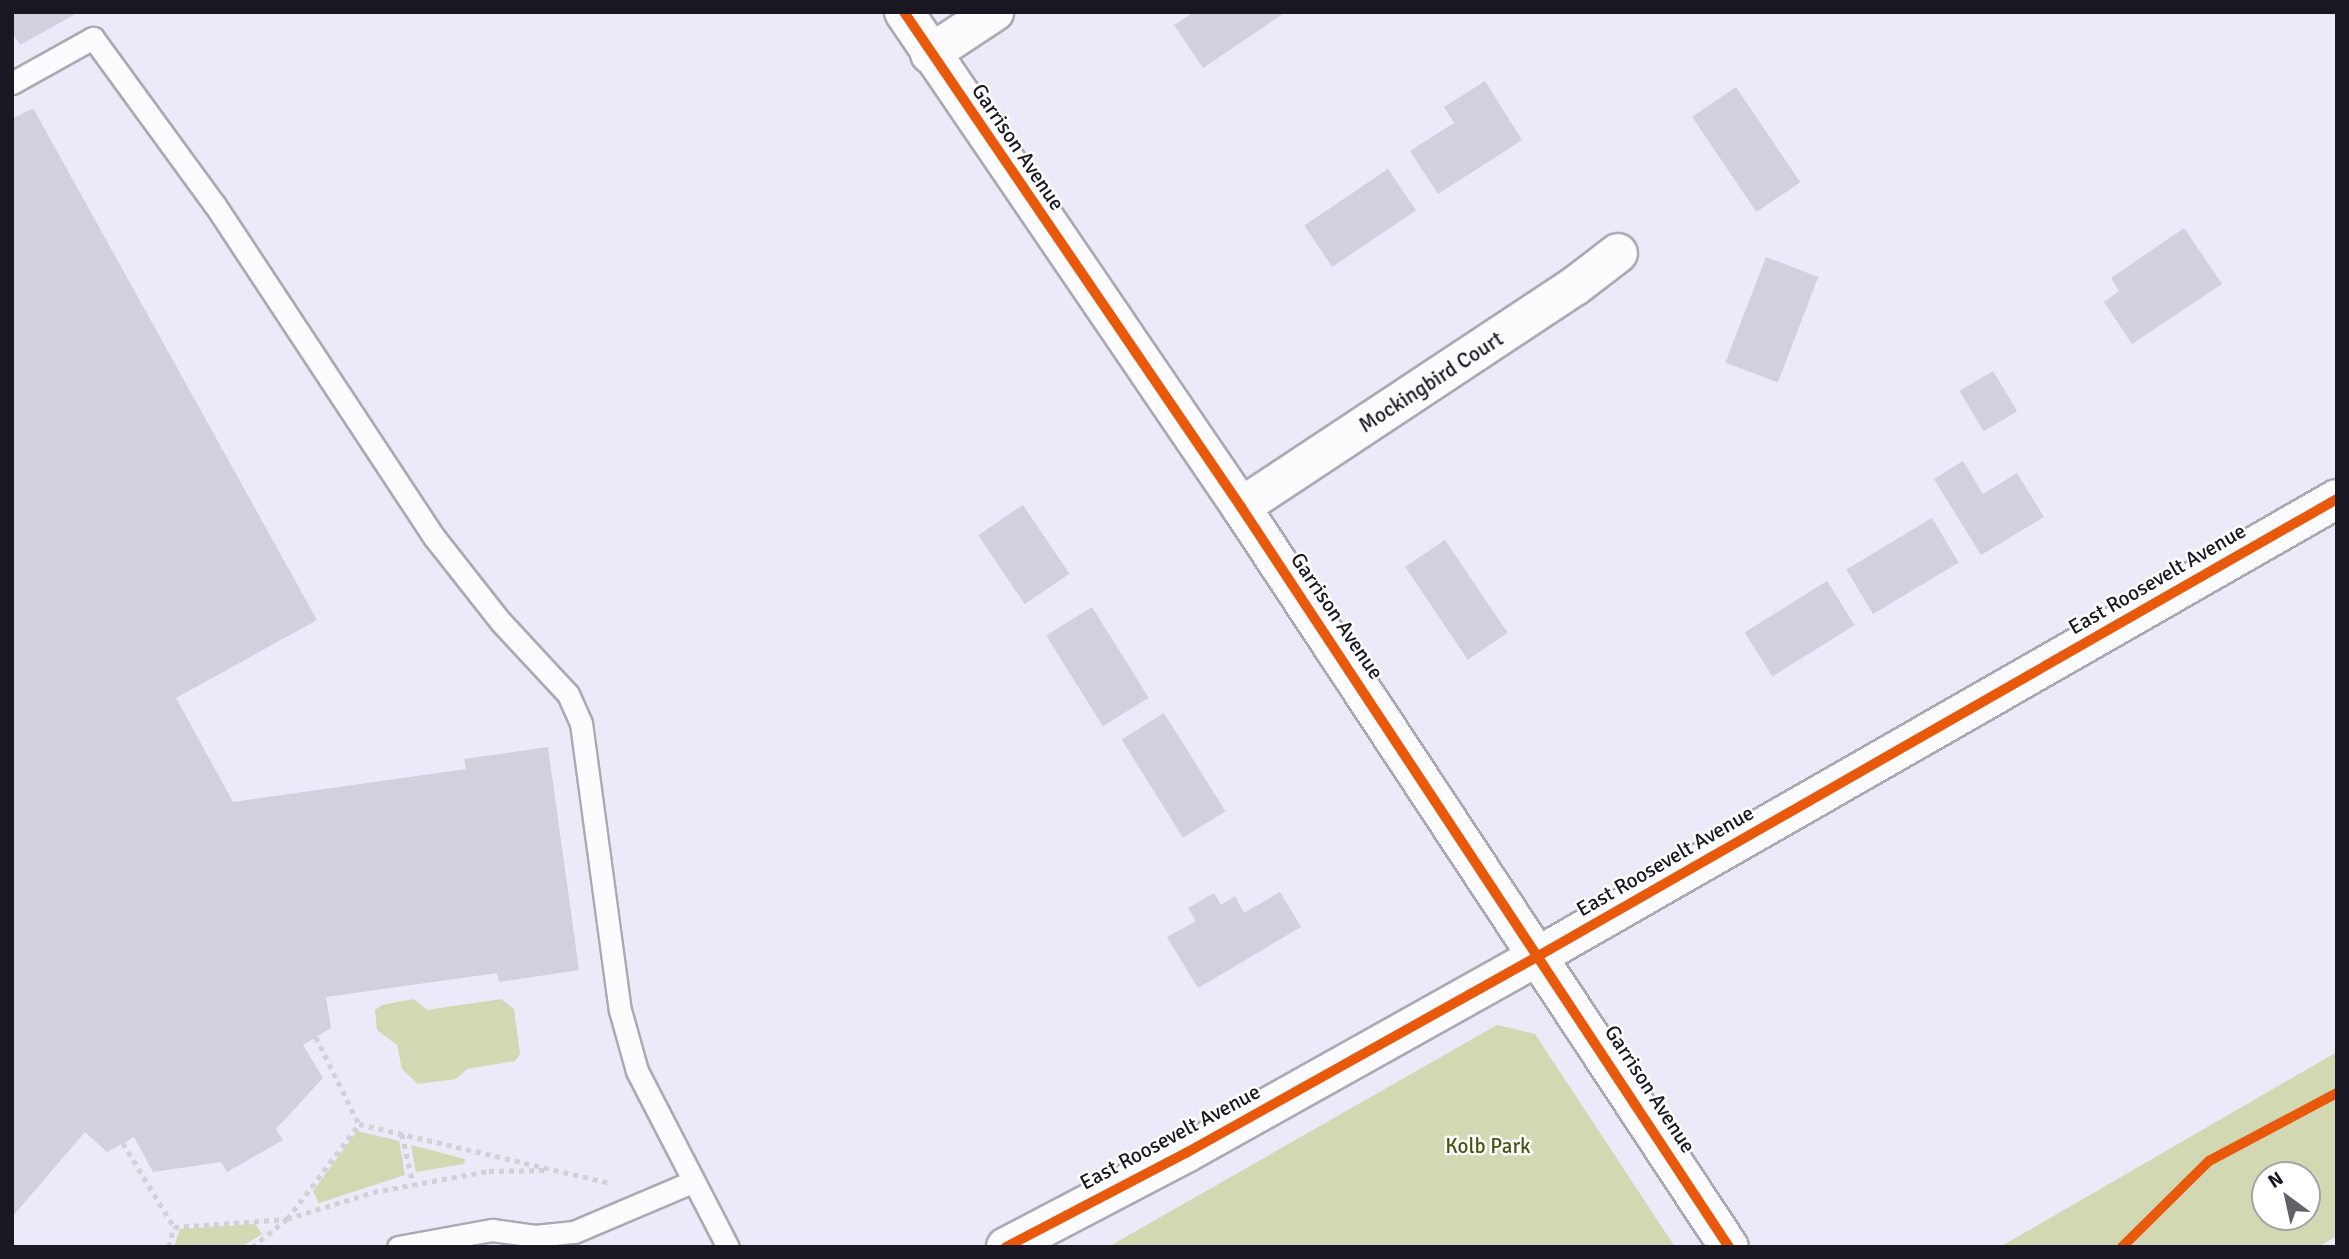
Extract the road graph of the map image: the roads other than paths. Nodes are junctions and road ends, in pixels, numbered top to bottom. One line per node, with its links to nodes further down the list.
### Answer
1 (904, 12): 3 (street, Garrison Avenue)
2 (994, 12): 3 (street)
3 (930, 54): 7 (street, Garrison Avenue)
4 (12, 83): 9 (lane)
5 (1618, 253): 7 (street, Mockingbird Court)
6 (2337, 499): 8 (street, East Roosevelt Avenue)
7 (1241, 507): 8 (street, Garrison Avenue)
8 (1540, 955): 12 (street, East Roosevelt Avenue); 13 (street, Garrison Avenue)
9 (691, 1182): 10 (lane); 11 (lane)
10 (398, 1247)
11 (729, 1247)
12 (1006, 1247)
13 (1729, 1247)

